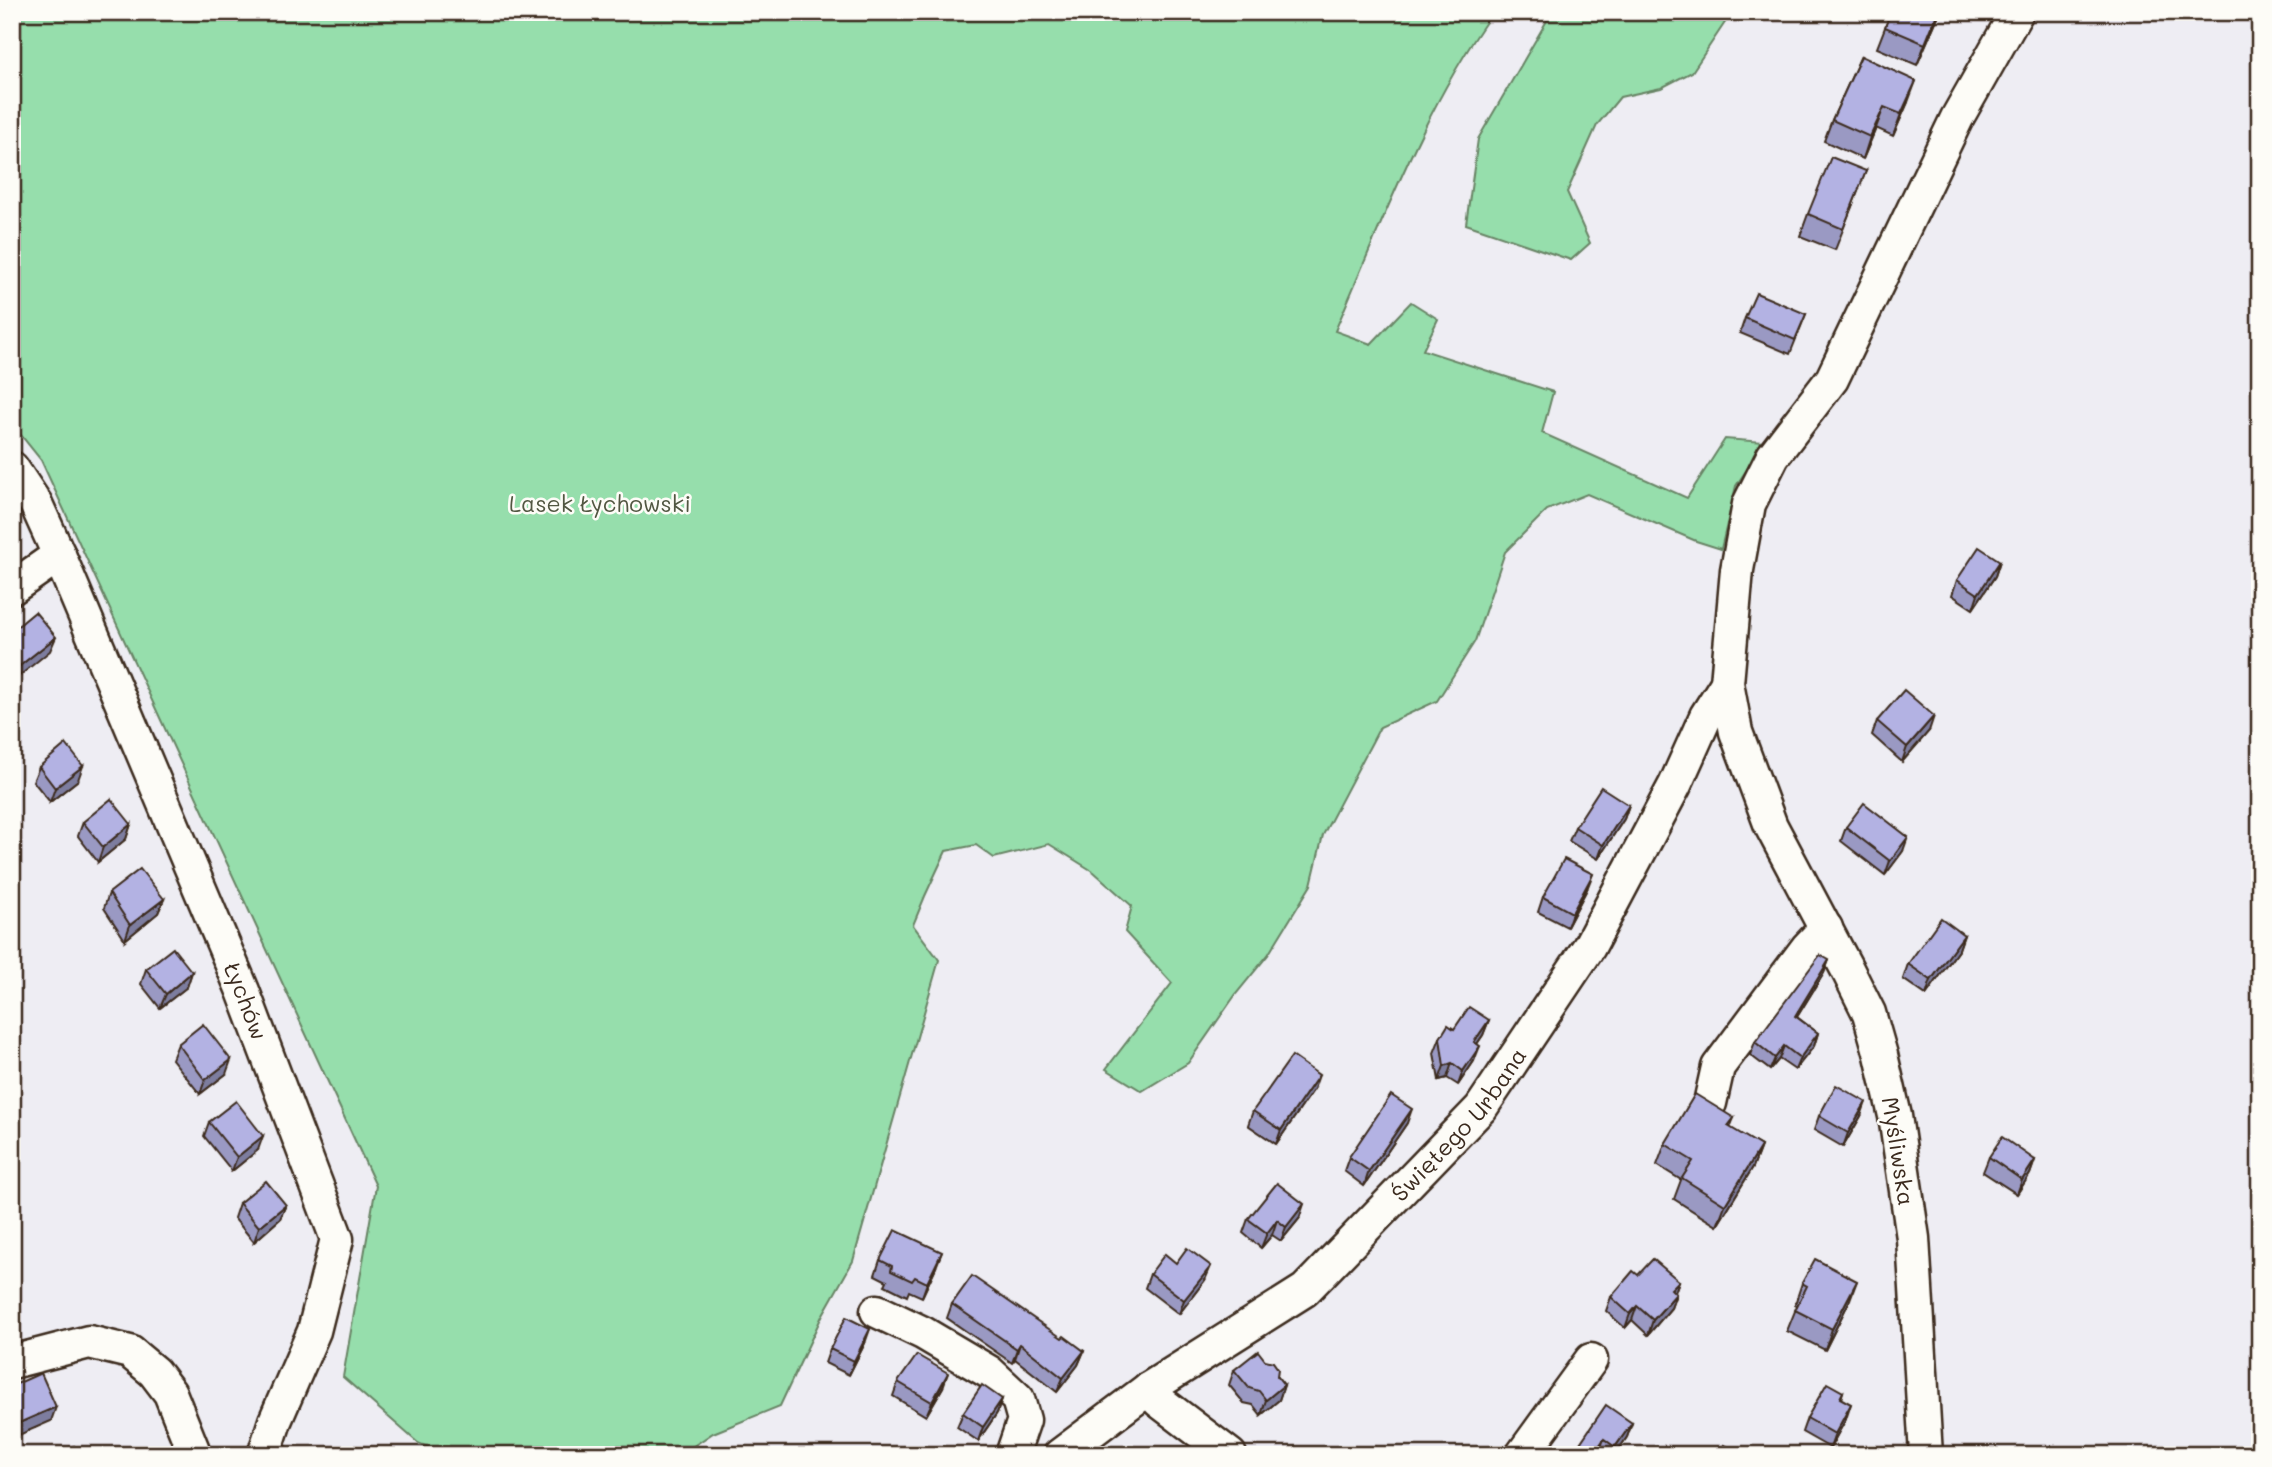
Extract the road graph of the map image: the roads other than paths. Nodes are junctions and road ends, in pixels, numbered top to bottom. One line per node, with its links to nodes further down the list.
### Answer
1 (2017, 12): 5 (street)
2 (12, 468): 3 (street, Łychów)
3 (59, 555): 4 (street); 13 (street, Łychów)
4 (12, 588)
5 (1727, 682): 6 (street, Myśliwska); 11 (street, Świętego Urbana)
6 (1826, 928): 7 (street); 18 (street, Myśliwska)
7 (1710, 1103)
8 (877, 1311): 14 (street)
9 (1591, 1360): 17 (street)
10 (12, 1362): 12 (street)
11 (1148, 1389): 15 (street, Świętego Urbana); 16 (street)
12 (195, 1455)
13 (264, 1455)
14 (1012, 1455)
15 (1060, 1455)
16 (1230, 1455)
17 (1522, 1455)
18 (1926, 1455)

